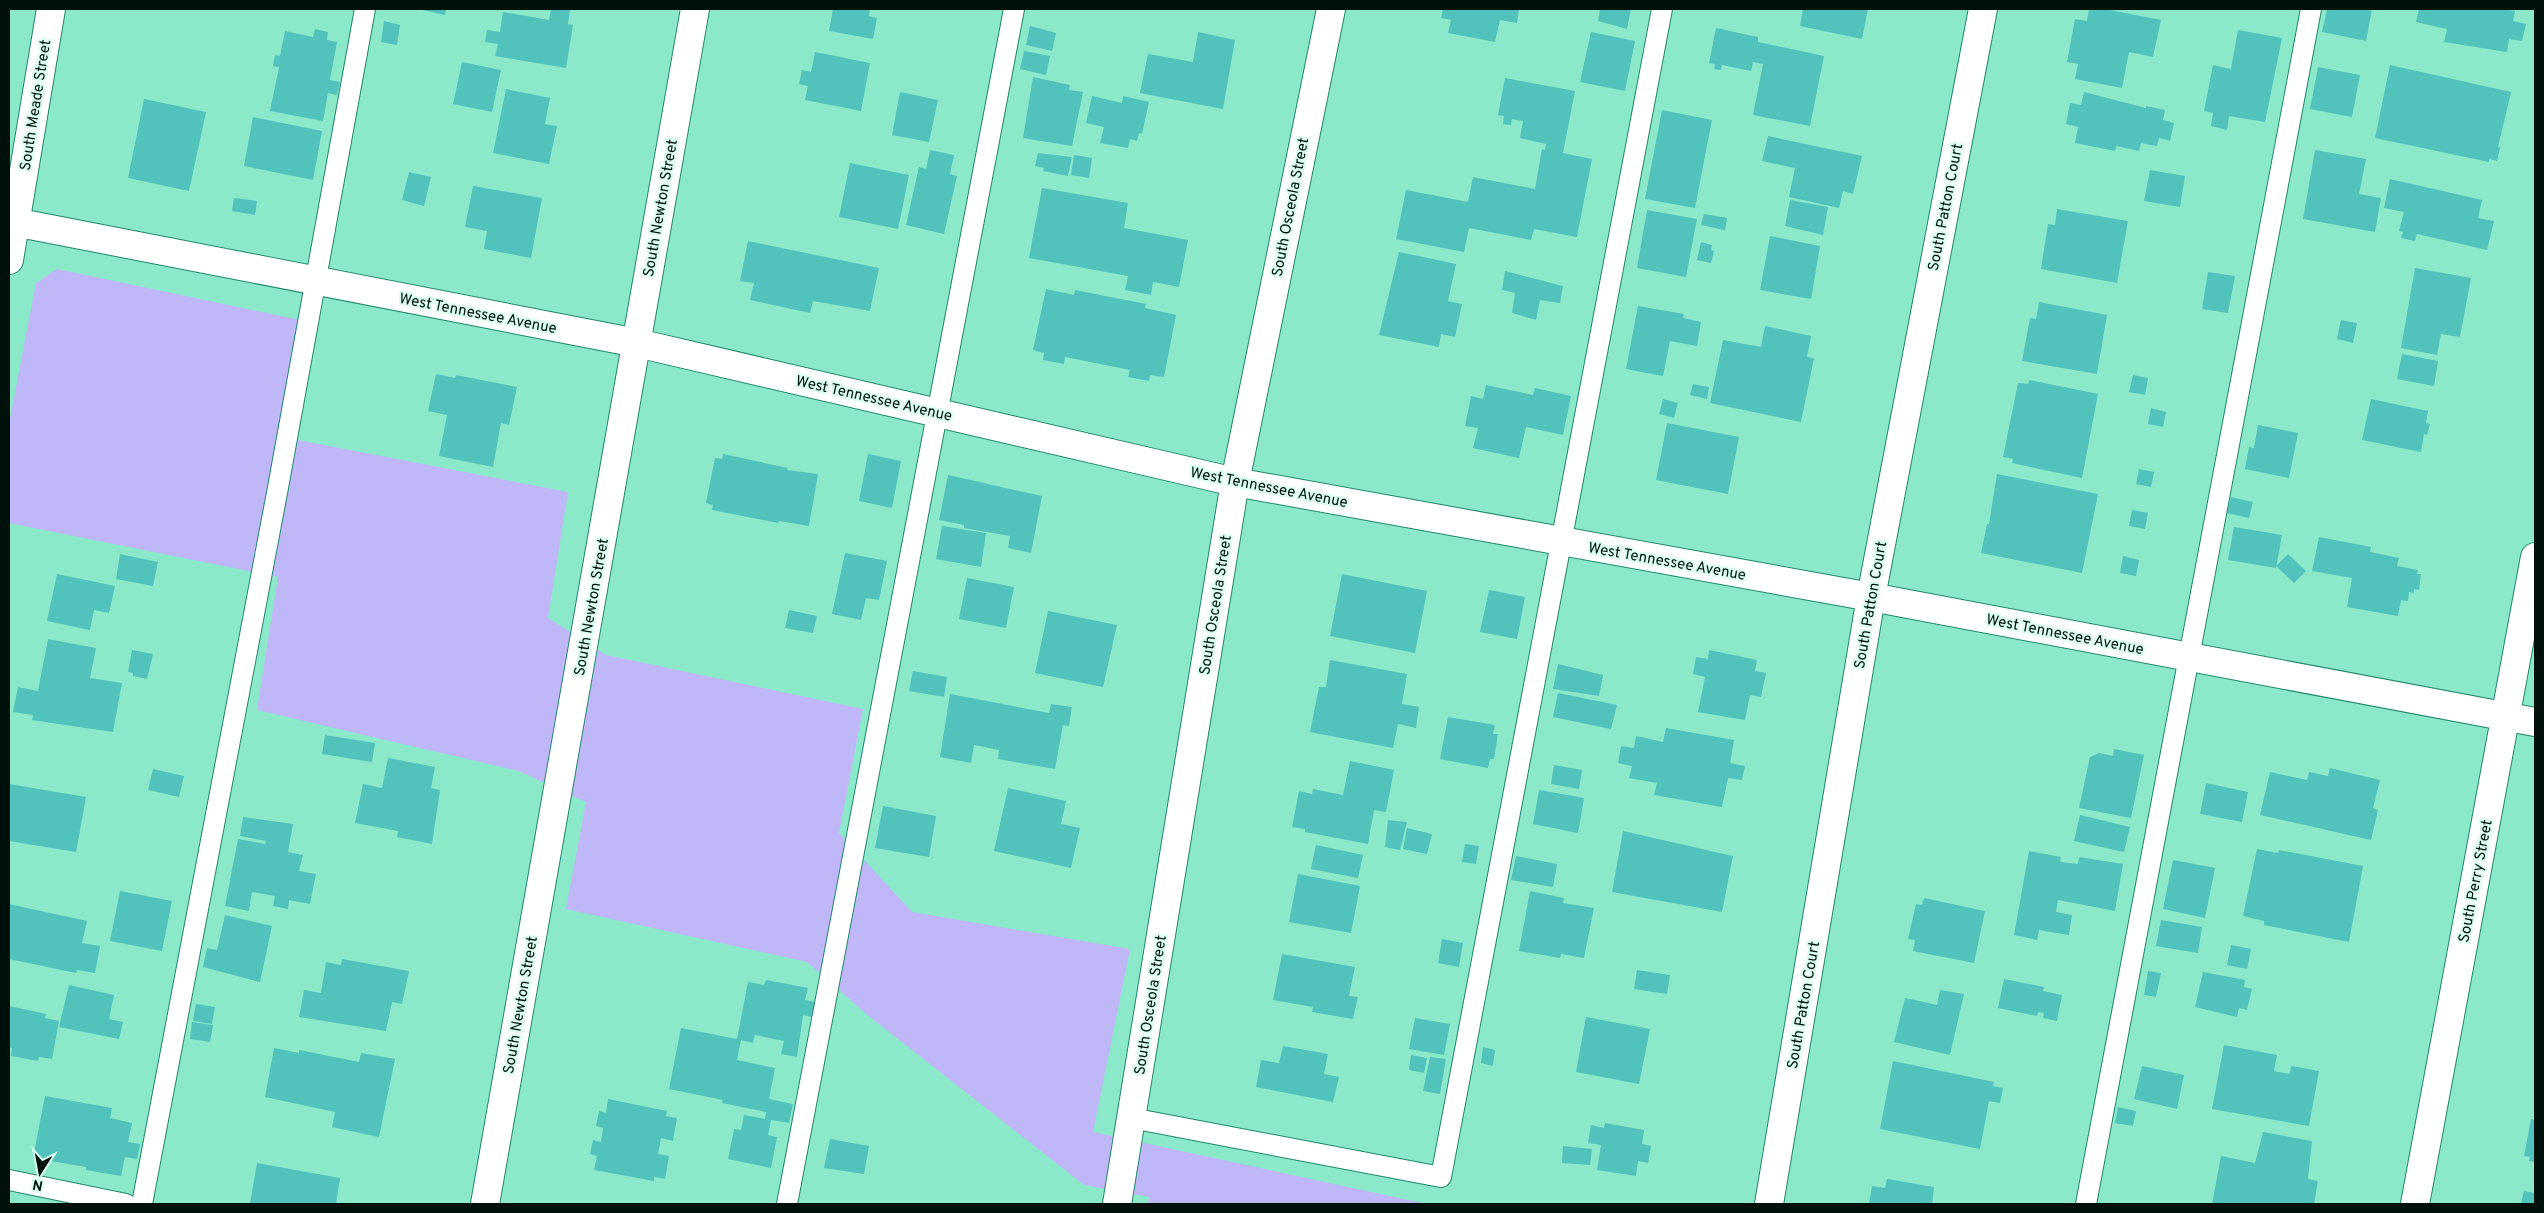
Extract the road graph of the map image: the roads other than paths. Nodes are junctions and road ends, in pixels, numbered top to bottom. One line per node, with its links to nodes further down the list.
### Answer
1 (51, 9): 9 (street, South Meade Street)
2 (366, 9): 11 (lane)
3 (695, 9): 12 (street, South Newton Street)
4 (1014, 9): 13 (lane)
5 (1330, 9): 14 (street, South Osceola Street)
6 (1662, 9): 15 (lane)
7 (1983, 9): 17 (street, South Patton Court)
8 (2311, 9): 18 (lane)
9 (12, 222): 10 (street, South Meade Street); 11 (street, West Tennessee Avenue)
10 (9, 260)
11 (314, 282): 12 (street, West Tennessee Avenue); 24 (lane)
12 (636, 343): 13 (street, West Tennessee Avenue); 25 (street, South Newton Street)
13 (937, 413): 14 (street, West Tennessee Avenue); 26 (lane)
14 (1235, 482): 15 (street, West Tennessee Avenue); 21 (street, South Osceola Street)
15 (1561, 542): 17 (street, West Tennessee Avenue); 21 (lane)
16 (2535, 557): 19 (street, South Perry Street)
17 (1871, 597): 18 (street, West Tennessee Avenue); 28 (street, South Patton Court)
18 (2188, 656): 19 (street, West Tennessee Avenue); 29 (lane)
19 (2506, 716): 20 (street, West Tennessee Avenue); 30 (street, South Perry Street)
20 (2535, 722)
21 (1131, 1118): 27 (street, South Osceola Street)
22 (9, 1180): 23 (lane)
23 (126, 1204)
24 (142, 1204)
25 (486, 1204)
26 (787, 1204)
27 (1117, 1204)
28 (1769, 1204)
29 (2086, 1204)
30 (2415, 1204)

